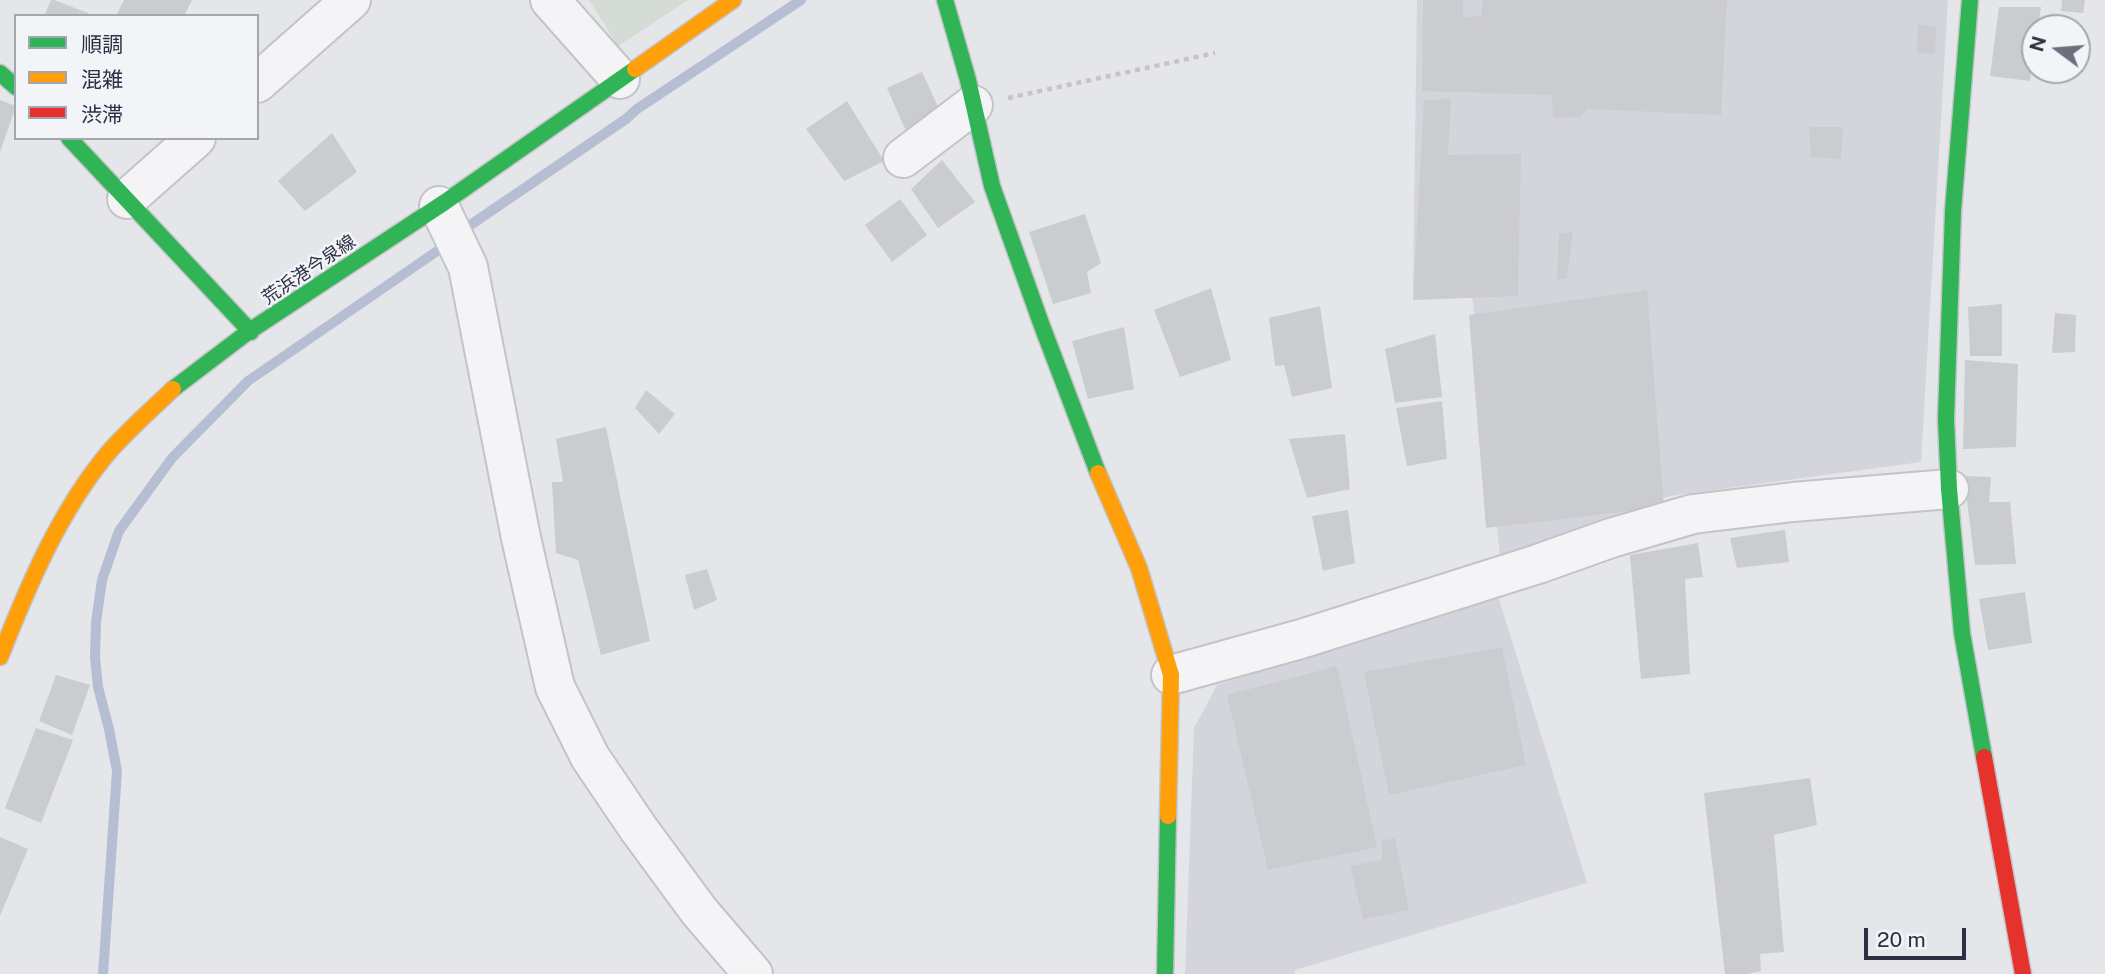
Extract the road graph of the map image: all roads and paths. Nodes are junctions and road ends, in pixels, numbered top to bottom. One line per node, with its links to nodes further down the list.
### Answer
1 (351, 0): 9 (street)
2 (550, 0): 8 (street)
3 (733, 0): 8 (street, 荒浜港今泉線)
4 (946, 0): 11 (street)
5 (1970, 0): 18 (street)
6 (1215, 53): 11 (path)
7 (0, 73): 10 (street)
8 (620, 79): 16 (street, 荒浜港今泉線)
9 (259, 81)
10 (14, 85)
11 (973, 106): 14 (street); 20 (street)
12 (71, 140): 15 (street)
13 (194, 140): 15 (street)
14 (903, 158)
15 (127, 199): 17 (street)
16 (439, 206): 17 (street, 荒浜港今泉線); 21 (street)
17 (251, 332): 19 (street, 荒浜港今泉線)
18 (1949, 489): 20 (street); 23 (street)
19 (0, 657)
20 (1171, 675): 22 (street)
21 (753, 974)
22 (1165, 974)
23 (2023, 974)

